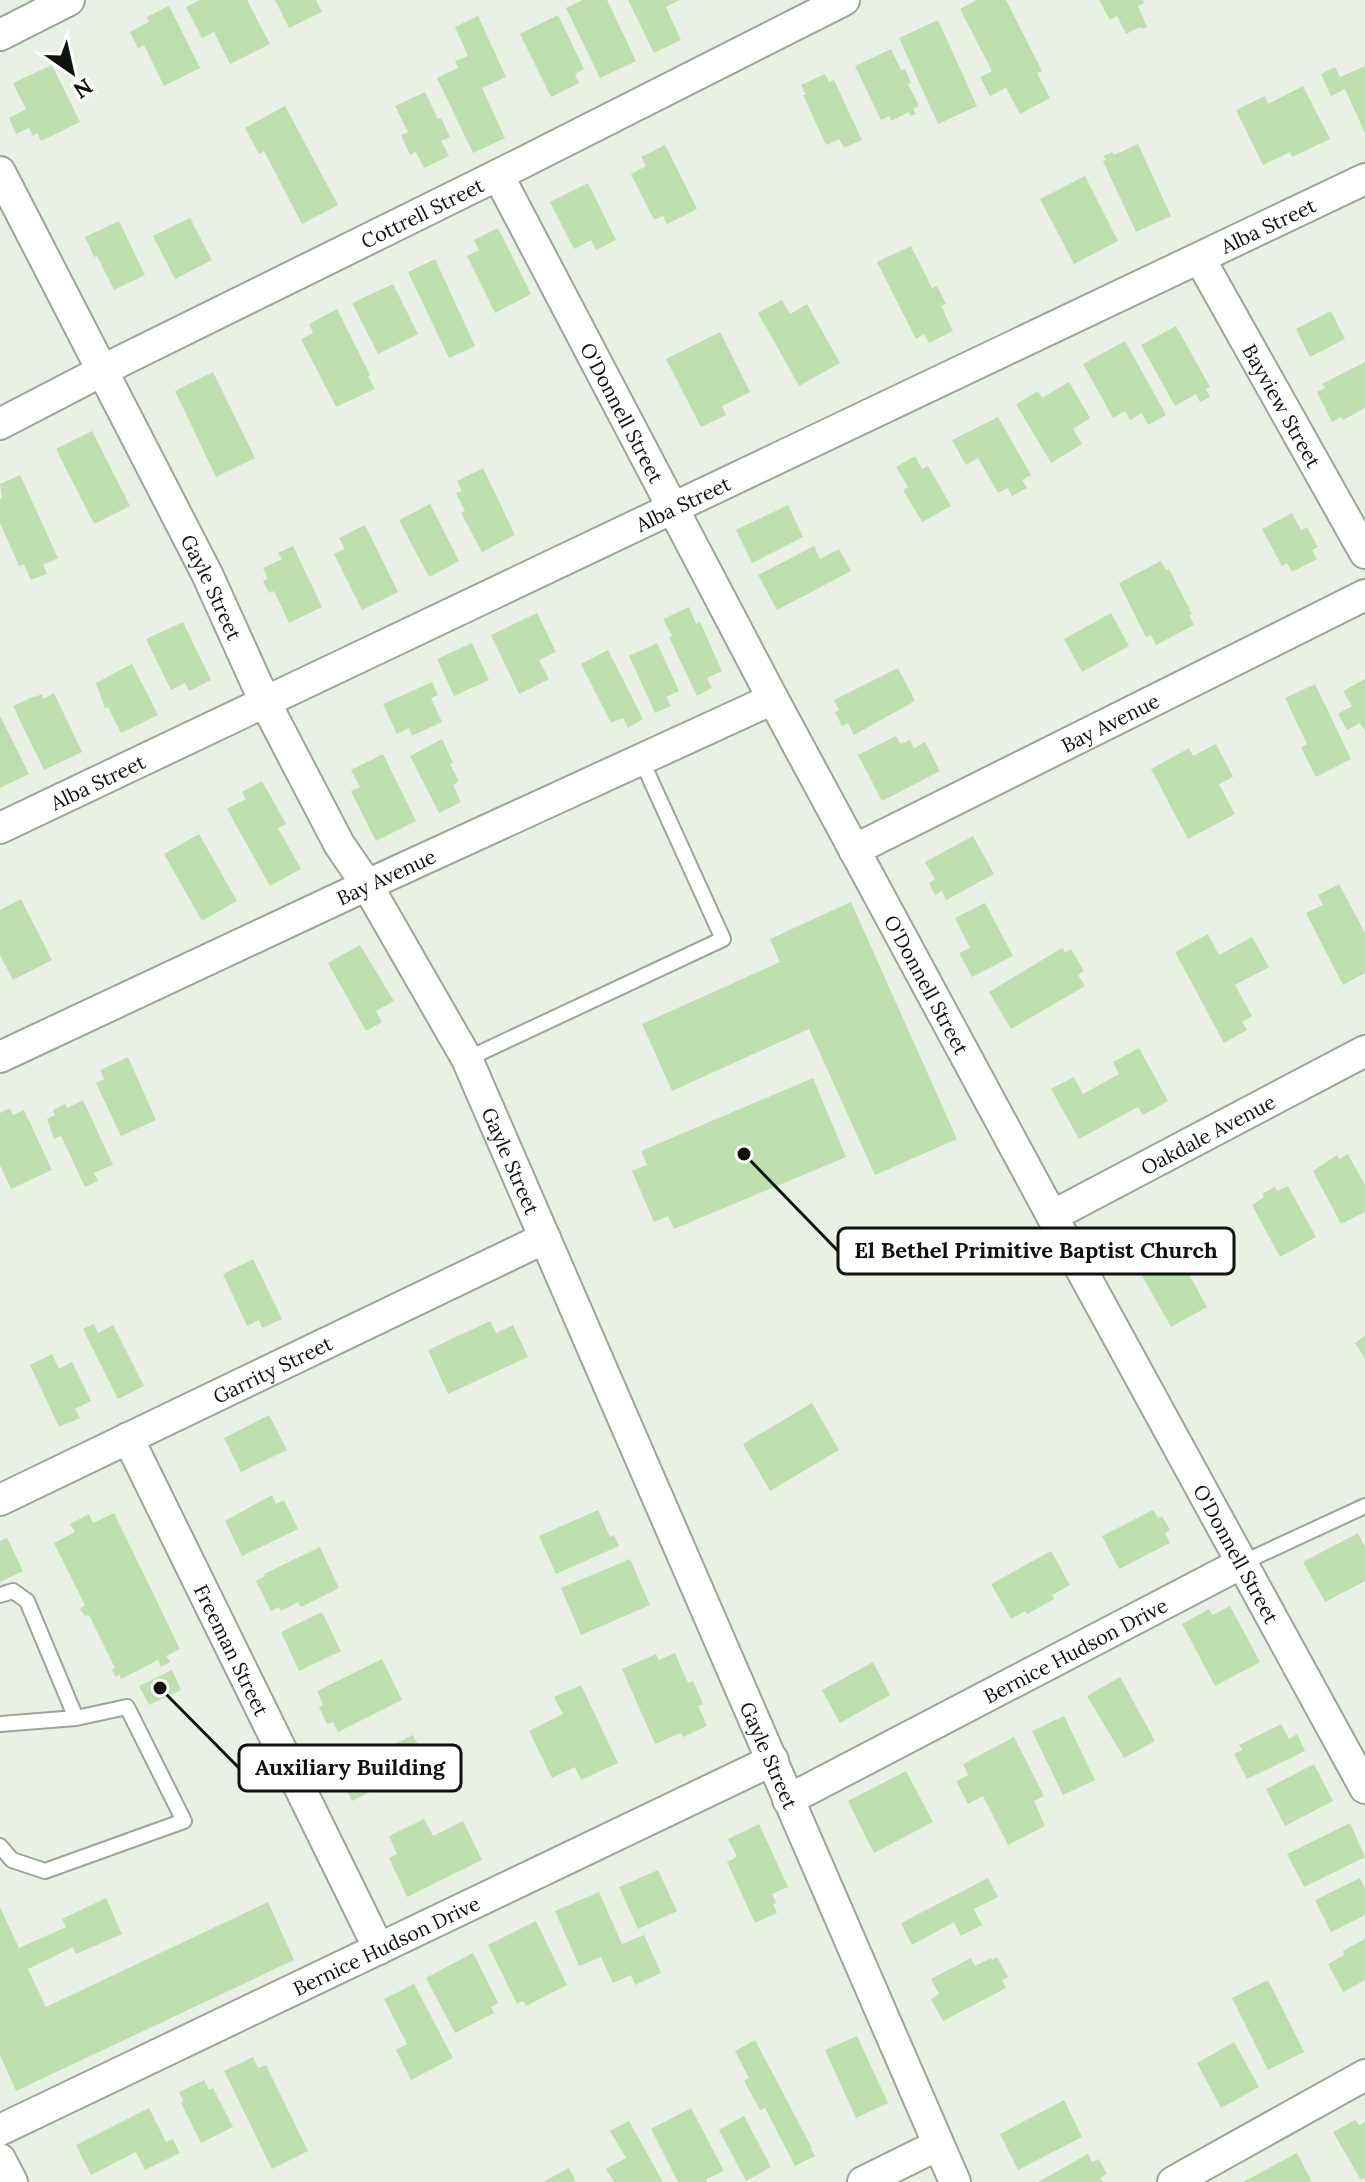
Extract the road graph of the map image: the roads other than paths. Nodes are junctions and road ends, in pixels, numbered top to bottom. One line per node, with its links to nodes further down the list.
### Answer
1 (69, 0): 3 (street)
2 (844, 0): 5 (street, Cottrell Street)
3 (0, 35)
4 (0, 172): 8 (street, Gayle Street)
5 (498, 175): 8 (street, Cottrell Street); 10 (street, O'Donnell Street)
6 (1365, 179): 7 (street, Alba Street)
7 (1200, 259): 10 (street, Alba Street); 11 (street, Bayview Street)
8 (102, 371): 9 (street, Cottrell Street); 14 (street, Gayle Street)
9 (0, 424)
10 (672, 509): 13 (street, O'Donnell Street); 14 (street, Alba Street)
11 (1365, 553)
12 (1365, 595): 17 (street, Bay Avenue)
13 (773, 699): 15 (street, Bay Avenue); 17 (street, O'Donnell Street)
14 (265, 702): 16 (street, Alba Street); 18 (street, Gayle Street)
15 (641, 759): 18 (street, Bay Avenue); 21 (lane)
16 (0, 828)
17 (854, 850): 22 (street, O'Donnell Street)
18 (367, 885): 20 (street, Bay Avenue); 21 (street, Gayle Street)
19 (1365, 1051): 22 (street, Oakdale Avenue)
20 (0, 1057)
21 (467, 1059): 23 (street, Gayle Street)
22 (1052, 1216): 27 (street, O'Donnell Street)
23 (545, 1238): 24 (street, Garrity Street); 31 (street, Gayle Street)
24 (128, 1438): 25 (street, Garrity Street); 35 (street, Freeman Street)
25 (0, 1500)
26 (1365, 1506): 27 (lane, Bernice Hudson Drive)
27 (1242, 1563): 32 (street, O'Donnell Street); 33 (street, Bernice Hudson Drive)
28 (0, 1595): 29 (lane)
29 (76, 1718): 30 (lane); 34 (lane)
30 (0, 1724)
31 (773, 1760): 33 (street, Gayle Street); 35 (street, Bernice Hudson Drive)
32 (1365, 1788)
33 (788, 1800): 38 (street, Gayle Street)
34 (0, 1846)
35 (379, 1949): 37 (street, Bernice Hudson Drive)
36 (1365, 2075): 43 (street)
37 (0, 2130)
38 (938, 2145): 41 (street); 42 (street, Gayle Street)
39 (0, 2159): 40 (street)
40 (12, 2182)
41 (863, 2182)
42 (955, 2182)
43 (1173, 2182)

